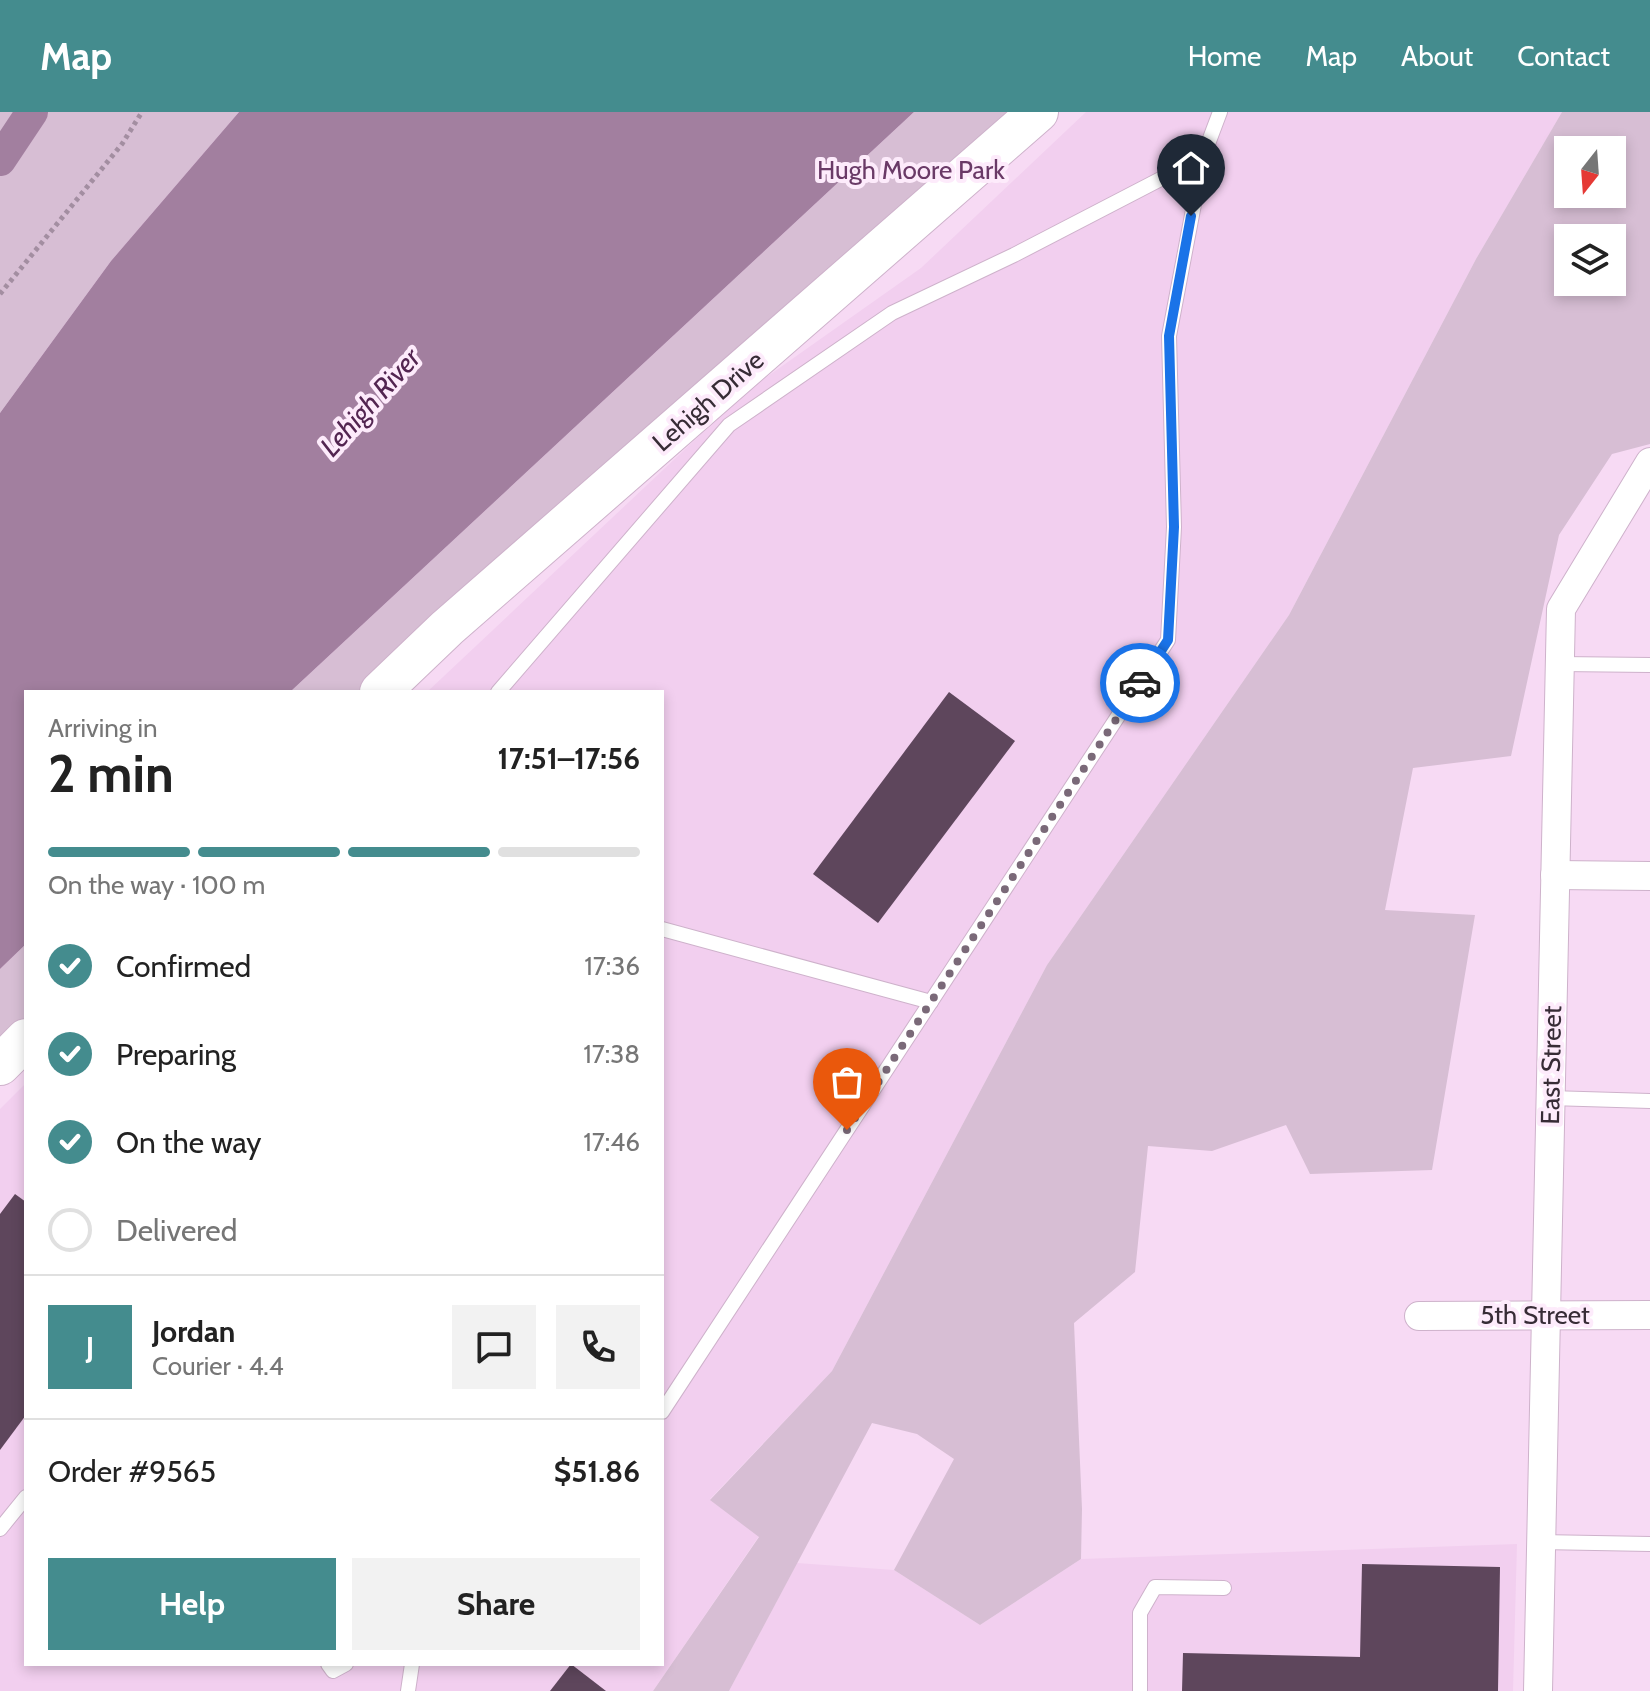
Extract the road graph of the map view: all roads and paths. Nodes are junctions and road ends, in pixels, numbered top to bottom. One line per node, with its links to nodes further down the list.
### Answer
1 (142, 112): 5 (path)
2 (1038, 112): 9 (street, Lehigh Drive)
3 (1220, 112): 4 (lane)
4 (1203, 157): 10 (lane); 14 (lane)
5 (0, 294)
6 (1649, 462): 7 (street, East Street)
7 (1560, 664): 8 (lane); 11 (street, East Street)
8 (1650, 665)
9 (382, 690)
10 (500, 690)
11 (1555, 875): 12 (street); 17 (street, East Street)
12 (1650, 876)
13 (664, 930): 14 (lane)
14 (931, 1002): 22 (lane)
15 (24, 1041): 16 (street)
16 (0, 1065)
17 (1550, 1098): 18 (lane); 19 (street, East Street)
18 (1650, 1101)
19 (1544, 1315): 20 (street, 5th Street); 21 (street, 5th Street); 25 (street, East Street)
20 (1650, 1315)
21 (1419, 1316)
22 (664, 1409)
23 (24, 1499): 24 (lane)
24 (0, 1529)
25 (1540, 1542): 26 (lane); 31 (street, East Street)
26 (1650, 1544)
27 (1224, 1588): 30 (lane)
28 (412, 1666): 29 (lane)
29 (408, 1691)
30 (1140, 1691)
31 (1538, 1691)

